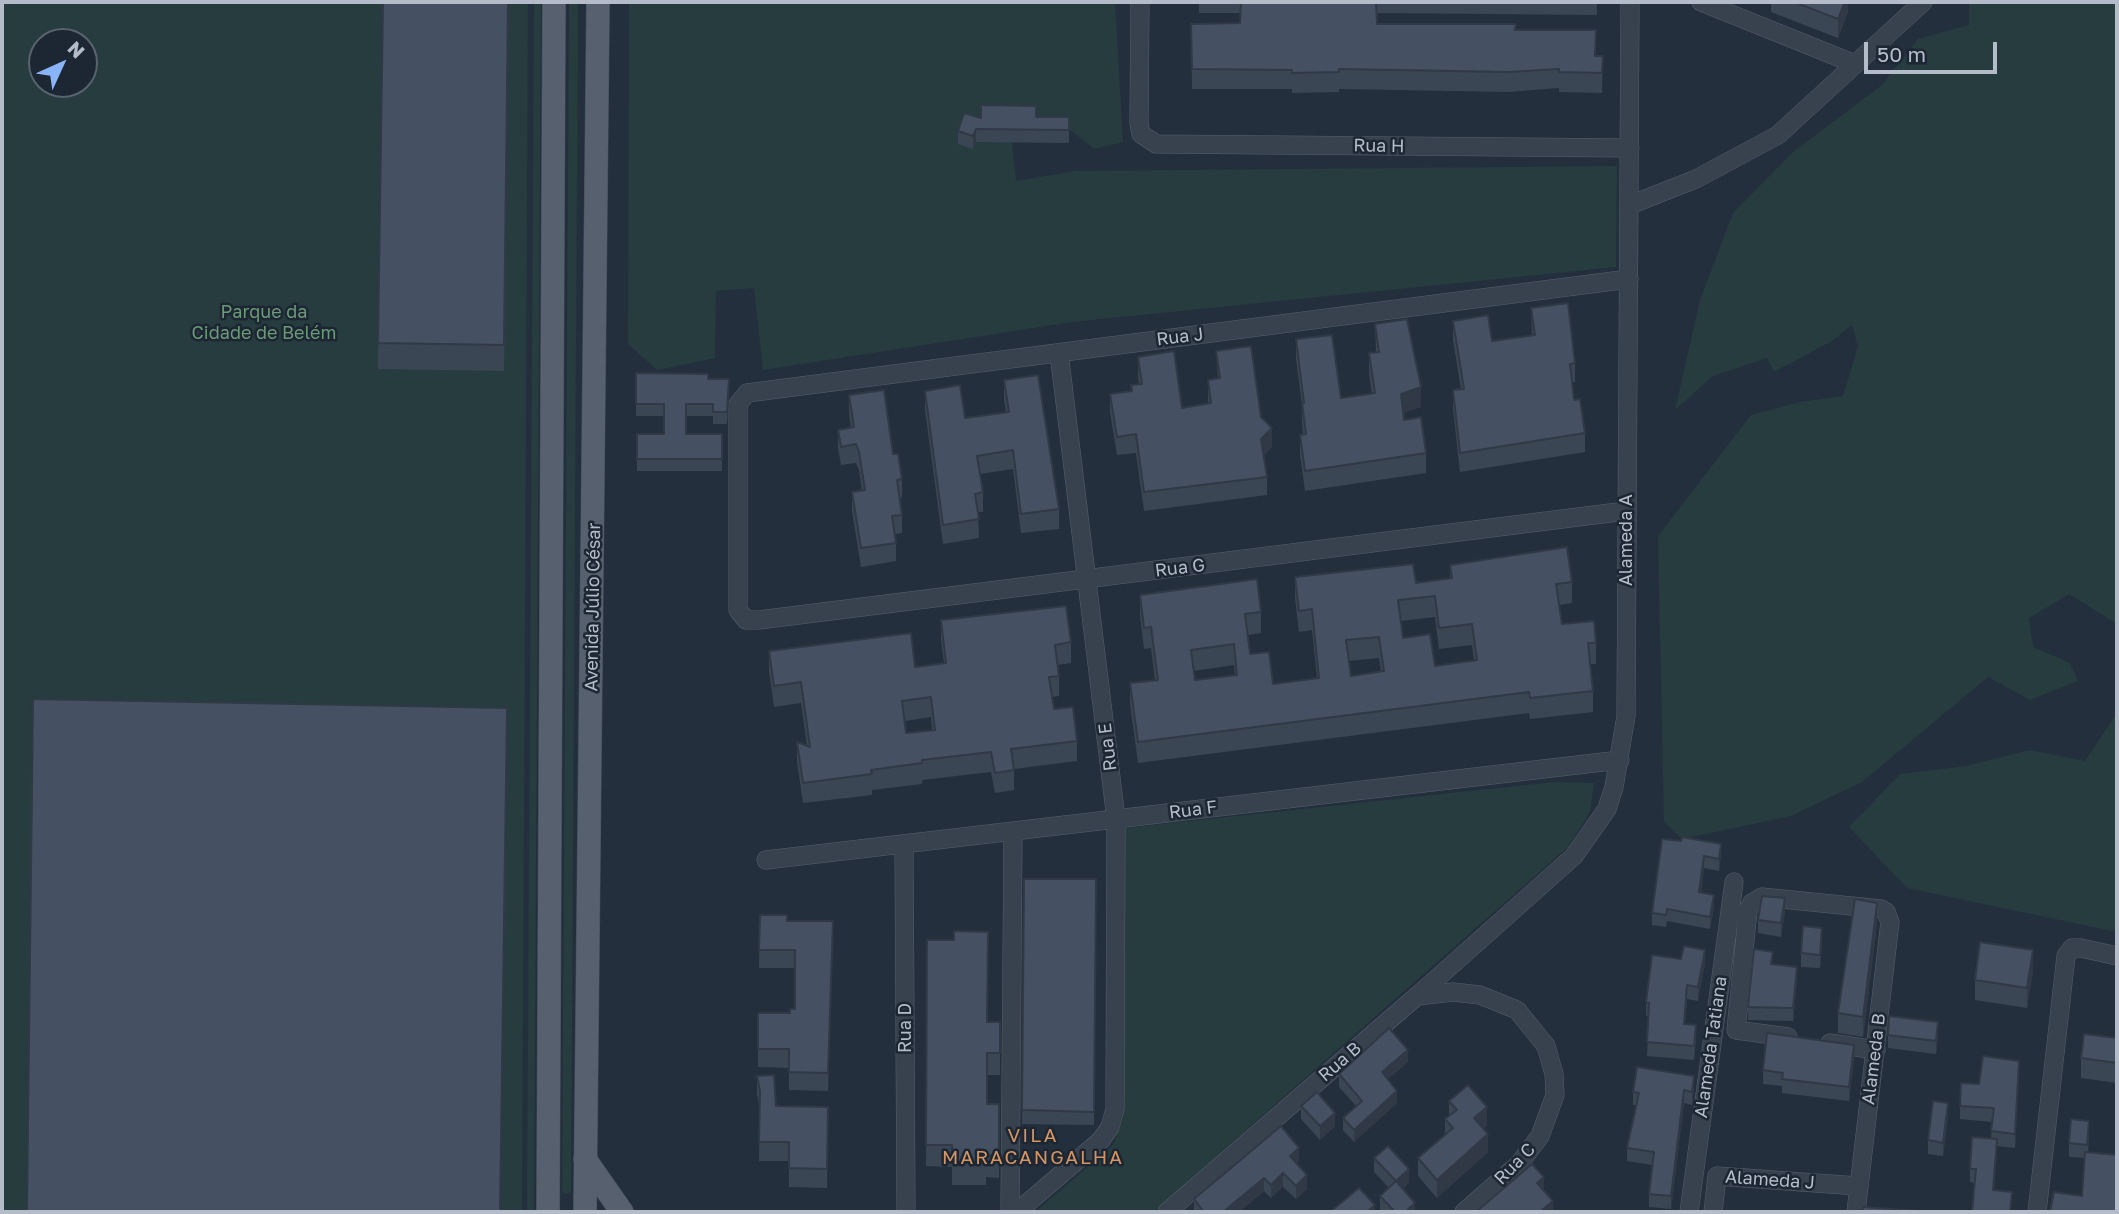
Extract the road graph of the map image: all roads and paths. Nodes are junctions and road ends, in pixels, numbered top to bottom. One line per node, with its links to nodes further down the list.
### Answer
1 (554, 2): 27 (main road)
2 (598, 2): 25 (main road, Avenida Júlio César)
3 (1140, 2): 8 (street, Rua H)
4 (1630, 2): 8 (street, Alameda A)
5 (1701, 2): 7 (street)
6 (1923, 2): 7 (street)
7 (1855, 64): 9 (street)
8 (1630, 148): 9 (street, Alameda A)
9 (1630, 205): 10 (street, Alameda A)
10 (1629, 279): 11 (street, Rua J); 12 (street, Alameda A)
11 (1059, 353): 13 (street, Rua E); 14 (street, Rua J)
12 (1626, 511): 13 (street, Rua G); 15 (street, Alameda A)
13 (1089, 580): 14 (street, Rua G); 16 (street, Rua E)
14 (738, 610)
15 (1620, 760): 16 (street, Rua F); 23 (street, Alameda A)
16 (1116, 819): 17 (street, Rua F); 32 (street, Rua E)
17 (1013, 832): 18 (street, Rua F); 31 (street)
18 (904, 845): 19 (street, Rua F); 30 (street, Rua D)
19 (766, 860)
20 (1734, 882): 35 (street, Alameda Tatiana)
21 (1881, 909): 24 (street, Alameda B); 24 (street, Alameda Tatiana)
22 (2117, 956): 38 (street)
23 (1417, 996): 33 (street, Rua B); 34 (street, Rua C)
24 (1876, 1050): 26 (street, Alameda B)
25 (585, 1158): 28 (main road, Avenida Júlio César); 29 (main road)
26 (1858, 1186): 36 (street, Alameda J); 37 (street, Alameda B)
27 (548, 1212)
28 (585, 1212)
29 (622, 1212)
30 (906, 1212)
31 (1010, 1212)
32 (1017, 1212)
33 (1167, 1212)
34 (1464, 1212)
35 (1689, 1212)
36 (1713, 1212)
37 (1856, 1212)
38 (2037, 1212)

